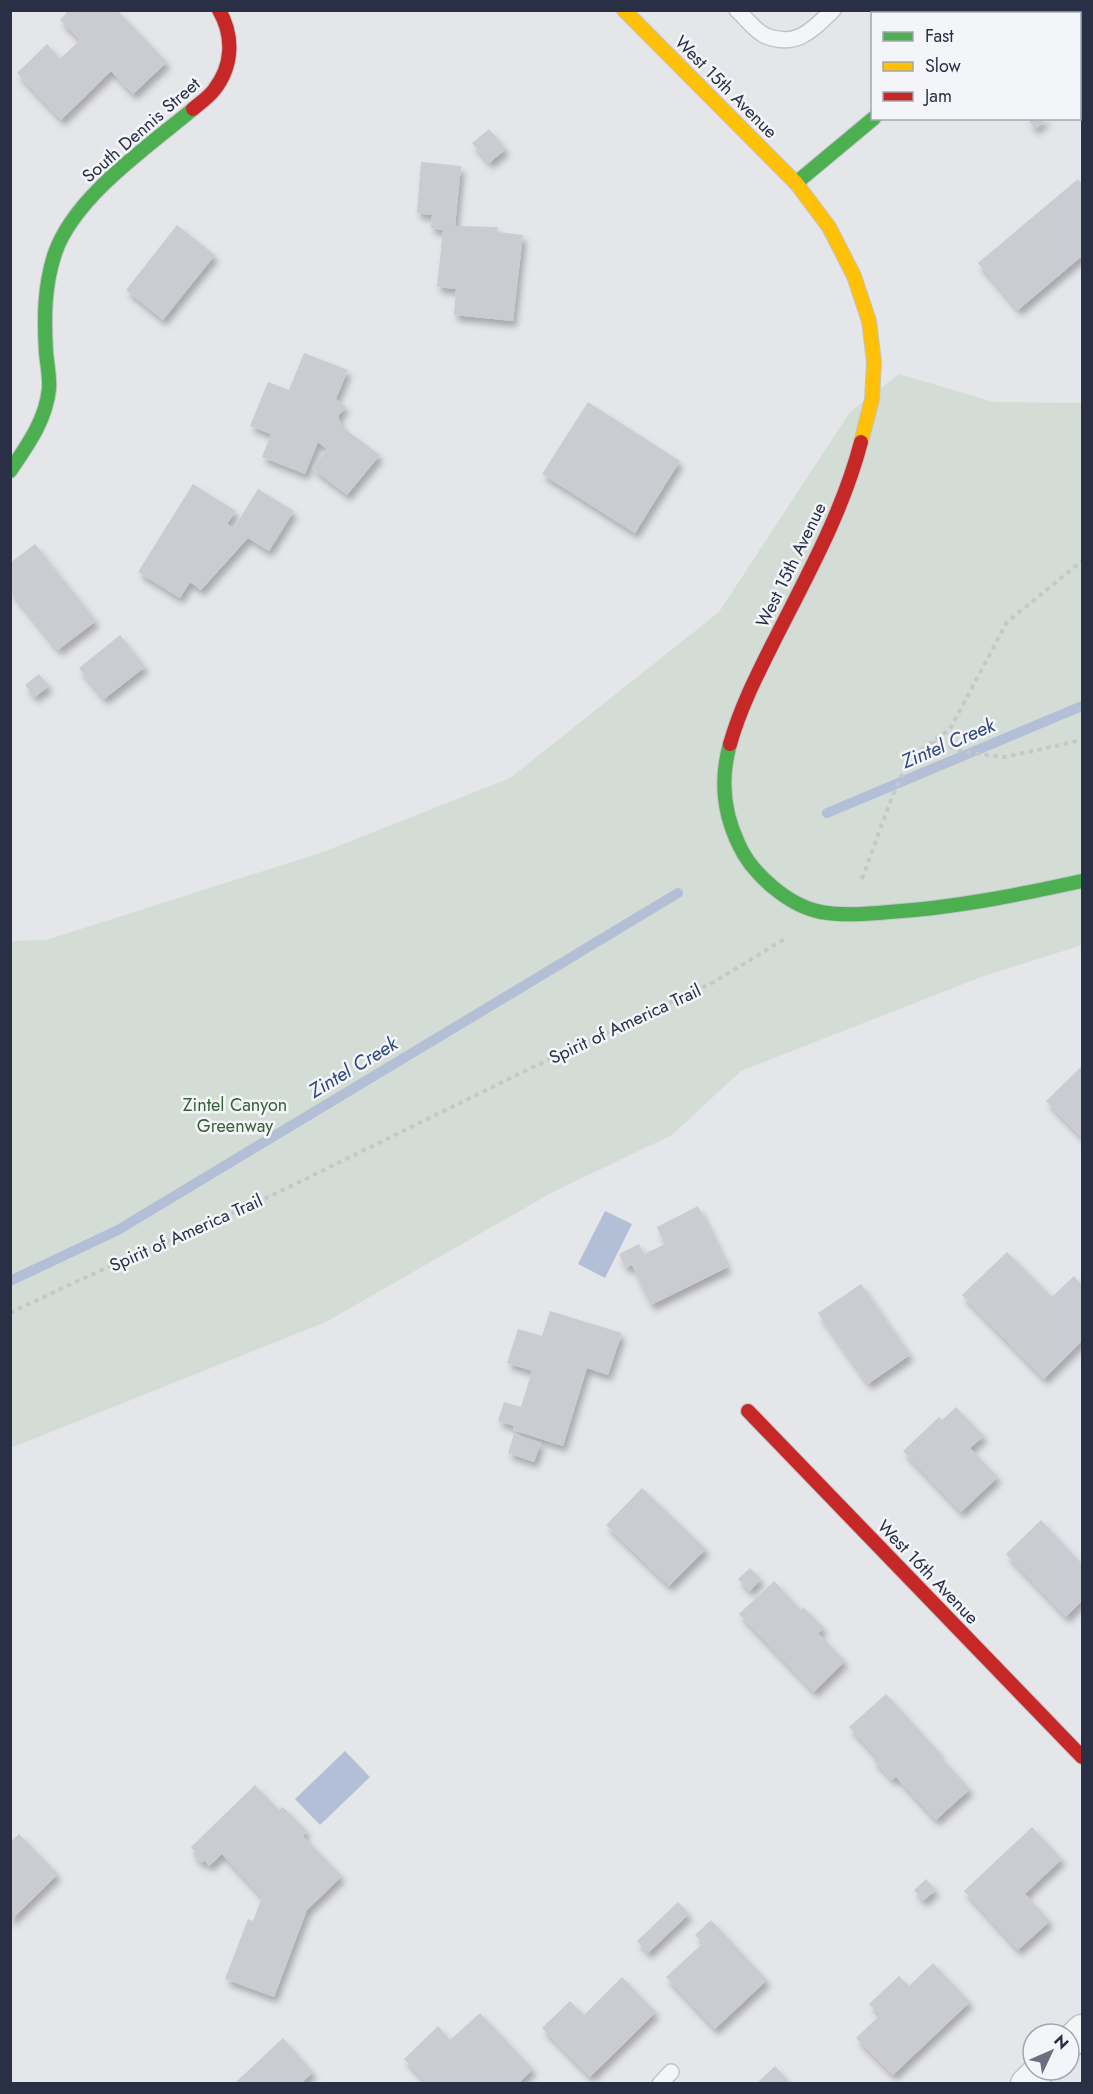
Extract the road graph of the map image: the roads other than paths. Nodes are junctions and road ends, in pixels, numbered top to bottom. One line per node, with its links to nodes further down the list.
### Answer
1 (219, 10): 7 (street, South Dennis Street)
2 (624, 10): 6 (street, West 15th Avenue)
3 (737, 10): 4 (lane)
4 (833, 10)
5 (872, 120): 6 (street)
6 (796, 183): 8 (street, West 15th Avenue)
7 (10, 471)
8 (1083, 881)
9 (748, 1411): 10 (street, West 16th Avenue)
10 (1083, 1757)
11 (672, 2072): 12 (lane)
12 (660, 2084)

